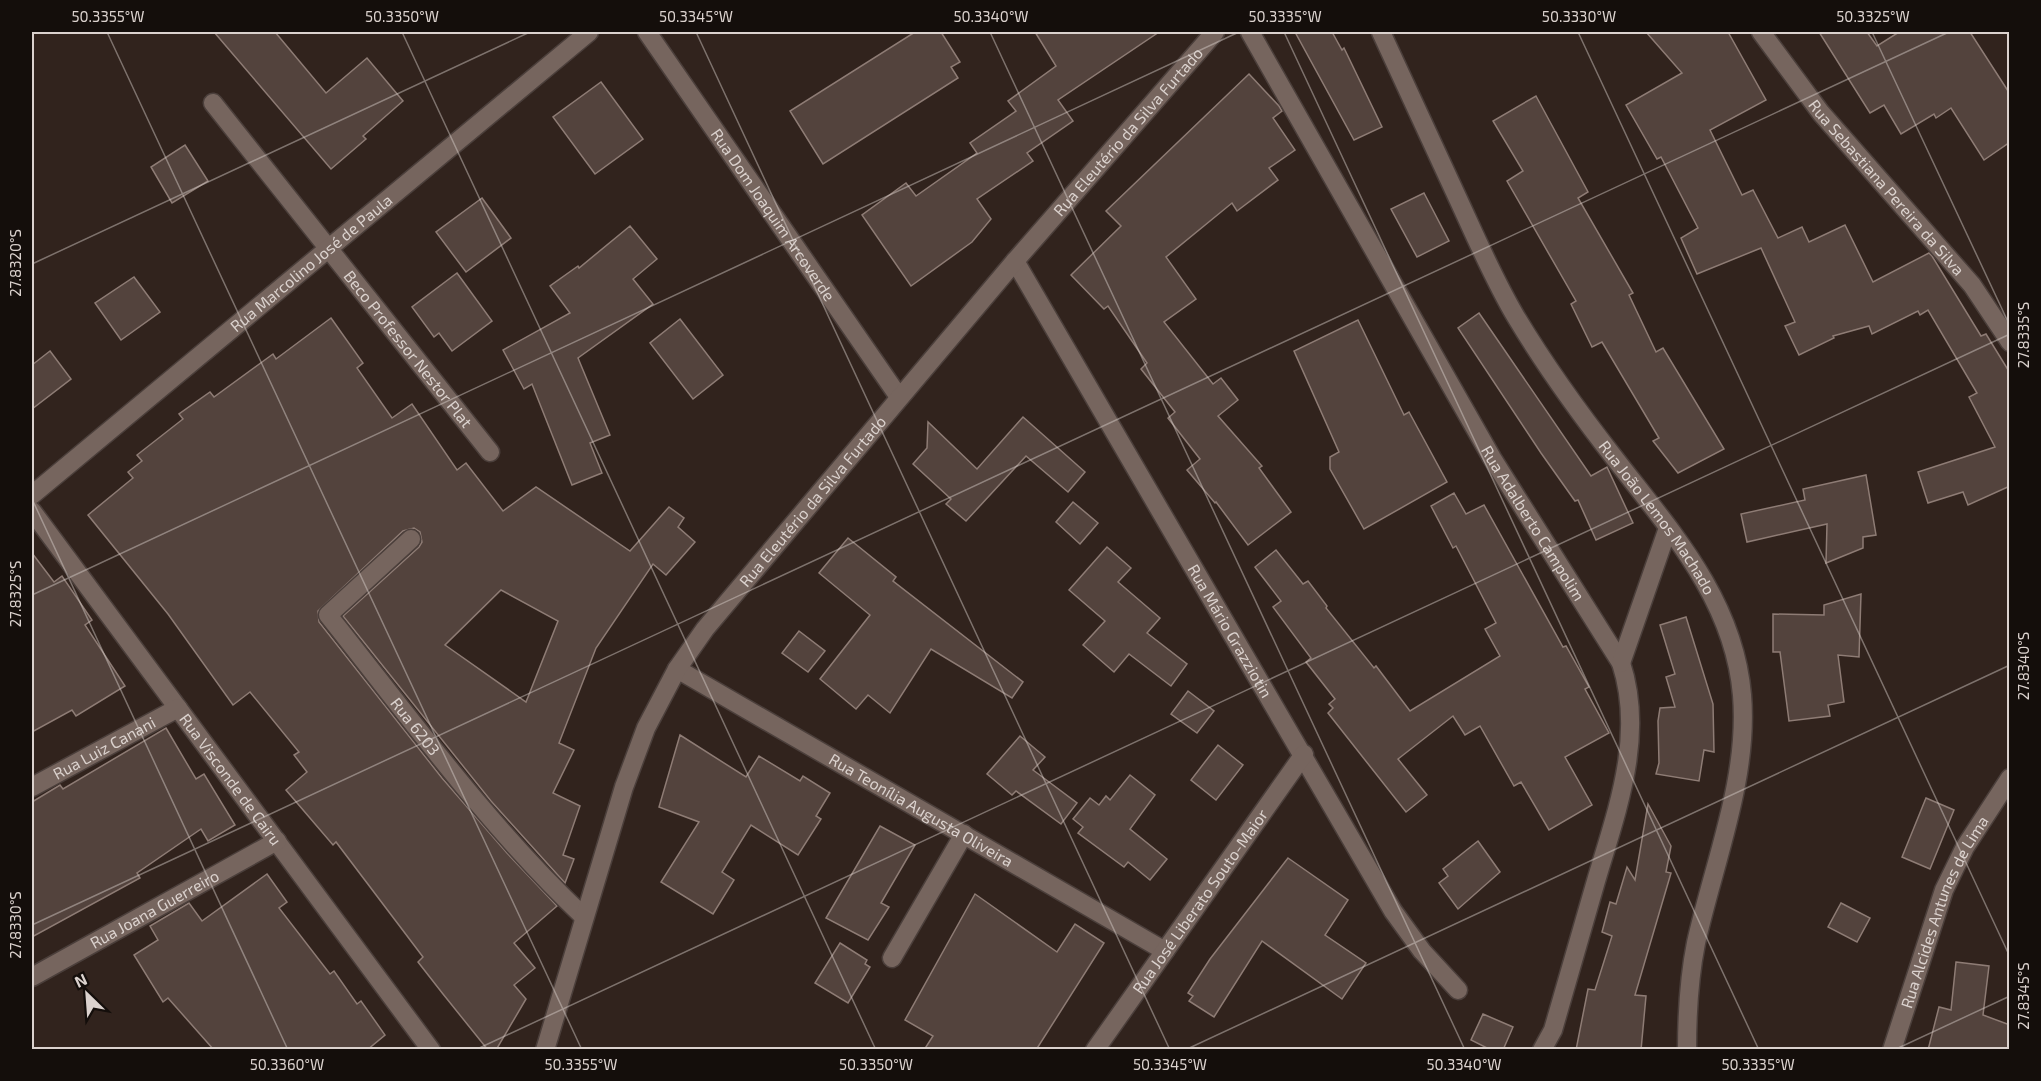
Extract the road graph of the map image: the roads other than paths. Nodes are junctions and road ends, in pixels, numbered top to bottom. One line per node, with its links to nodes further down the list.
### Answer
1 (589, 32): 8 (street, Rua Marcolino José de Paula)
2 (647, 32): 11 (street, Rua Dom Joaquim Arcoverde)
3 (1215, 32): 9 (street, Rua Eleutério da Silva Furtado)
4 (1250, 32): 17 (street, Rua Adalberto Campolim)
5 (1381, 32): 15 (street, Rua João Lemos Machado)
6 (1761, 32): 10 (street, Rua Sebastiana Pereira da Silva)
7 (213, 103): 8 (street, Beco Professor Nestor Plat)
8 (328, 249): 12 (street, Beco Professor Nestor Plat); 13 (street, Rua Marcolino José de Paula)
9 (1015, 261): 11 (street, Rua Eleutério da Silva Furtado); 20 (street, Rua Mário Grazziotin)
10 (2010, 342)
11 (899, 397): 18 (street, Rua Eleutério da Silva Furtado)
12 (490, 452)
13 (32, 495)
14 (32, 511): 19 (street, Rua Visconde de Cairu)
15 (1668, 528): 17 (street); 34 (street, Rua João Lemos Machado)
16 (411, 539): 25 (street, Rua 6203)
17 (1621, 663): 33 (street, Rua Adalberto Campolim)
18 (677, 669): 23 (street, Rua Teonília Augusta Oliveira); 25 (street, Rua Eleutério da Silva Furtado)
19 (177, 708): 22 (street, Rua Luiz Canani); 24 (street, Rua Visconde de Cairu)
20 (1304, 754): 26 (street, Rua José Liberato Souto-Maior); 29 (street, Rua Mário Grazziotin)
21 (2010, 778): 35 (street, Rua Alcides Antunes de Lima)
22 (32, 787)
23 (964, 834): 26 (street, Rua Teonília Augusta Oliveira); 27 (street)
24 (277, 842): 28 (street, Rua Joana Guerreiro); 30 (street, Rua Visconde de Cairu)
25 (584, 917): 31 (street, Rua Eleutério da Silva Furtado)
26 (1166, 951): 32 (street, Rua José Liberato Souto-Maior)
27 (892, 958)
28 (32, 977)
29 (1458, 990)
30 (431, 1050)
31 (545, 1050)
32 (1095, 1050)
33 (1542, 1050)
34 (1687, 1050)
35 (1892, 1050)

